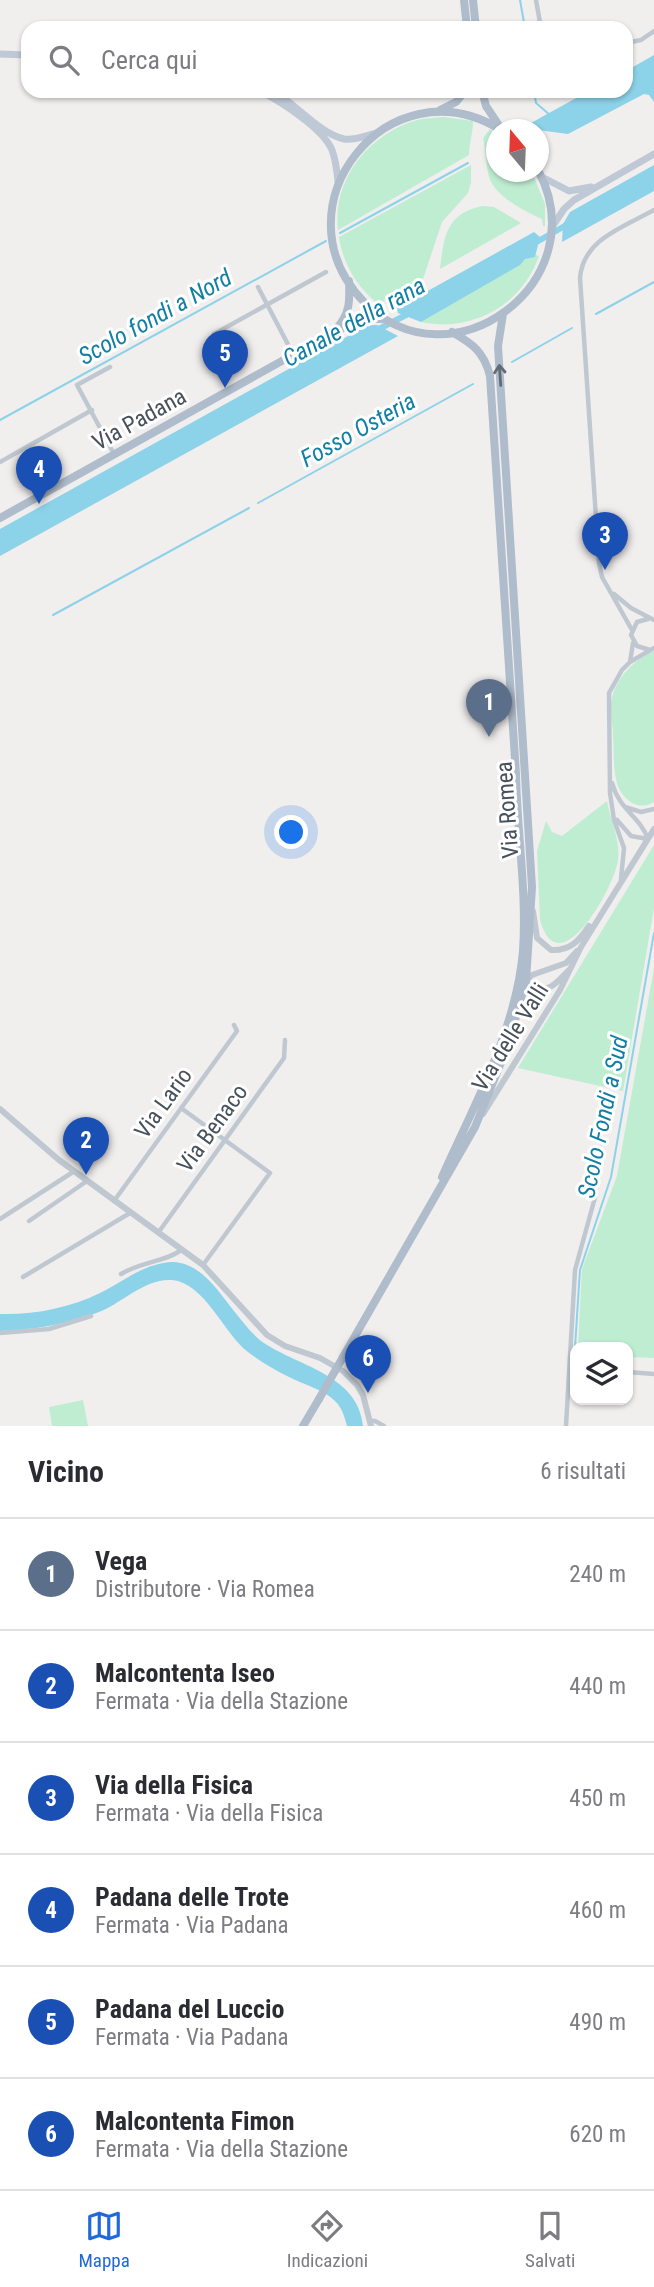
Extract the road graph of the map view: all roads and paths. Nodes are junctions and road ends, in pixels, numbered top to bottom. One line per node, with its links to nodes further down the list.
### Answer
1 (464, 0): 4 (main road)
2 (473, 0): 5 (main road)
3 (537, 0): 6 (street)
4 (466, 21)
5 (475, 21)
6 (540, 21)
7 (654, 31): 8 (street)
8 (633, 42)
9 (0, 54): 10 (main road)
10 (21, 55)
11 (271, 98): 21 (main road)
12 (282, 98): 18 (main road)
13 (459, 98): 15 (main road)
14 (484, 98): 16 (main road)
15 (436, 112): 17 (main road); 18 (main road)
16 (495, 119)
17 (486, 122)
18 (377, 133): 21 (main road)
19 (654, 154): 23 (main road)
20 (549, 179): 23 (main road)
21 (338, 182): 27 (main road)
22 (544, 182): 25 (main road)
23 (598, 185): 25 (main road)
24 (654, 210): 41 (street)
25 (552, 227): 30 (main road)
26 (326, 272): 29 (street)
27 (349, 281): 31 (main road); 33 (main road)
28 (258, 287): 29 (street)
29 (267, 305): 34 (street); 35 (street)
30 (503, 314): 32 (main road); 54 (main road, Via Romea, one-way to 30)
31 (388, 320): 32 (main road); 33 (main road, Via Padana)
32 (452, 332): 58 (main road, Via Romea)
33 (332, 333): 35 (main road, Via Padana)
34 (214, 334)
35 (293, 355): 38 (main road, Via Padana)
36 (110, 367): 37 (street)
37 (92, 410): 38 (street); 39 (street)
38 (114, 454): 40 (main road, Via Padana)
39 (0, 462)
40 (0, 518)
41 (611, 592): 42 (street); 43 (street)
42 (651, 620): 43 (street)
43 (632, 630): 44 (street)
44 (634, 642): 45 (street); 46 (street)
45 (652, 649): 46 (street)
46 (630, 662): 47 (street)
47 (611, 779): 48 (street); 50 (street)
48 (621, 805): 49 (street); 52 (street)
49 (654, 809)
50 (612, 810): 52 (street); 53 (street)
51 (654, 829): 52 (street, Via delle Valli)
52 (648, 839): 53 (street, Via delle Valli)
53 (621, 882): 55 (street, Via delle Valli)
54 (532, 904): 55 (street, Via delle Valli); 58 (main road, Via Romea)
55 (603, 912): 56 (street, Via delle Valli)
56 (581, 947): 57 (street, Via delle Valli); 58 (street, Via delle Valli)
57 (573, 966): 58 (street, Via delle Valli); 63 (street, Via delle Valli)
58 (522, 980): 63 (main road, Via Romea); 68 (main road, Via Romea)
59 (234, 1025): 61 (street, Via Lario)
60 (285, 1040): 64 (street, Via Benaco)
61 (181, 1108): 64 (street); 69 (street, Via Lario)
62 (0, 1109): 65 (street)
63 (476, 1125): 68 (main road, Via Romea)
64 (225, 1140): 73 (street, Via Benaco); 75 (street)
65 (74, 1171): 66 (street); 71 (street)
66 (87, 1181): 69 (street); 72 (street)
67 (596, 1194): 80 (street)
68 (432, 1200): 84 (main road, Via Romea, bridge)
69 (113, 1202): 70 (street)
70 (130, 1213): 73 (street); 77 (street)
71 (0, 1219)
72 (29, 1221)
73 (158, 1233): 74 (street)
74 (181, 1250): 75 (street); 76 (street)
75 (203, 1265): 83 (street)
76 (121, 1274)
77 (23, 1277)
78 (91, 1316): 79 (street)
79 (0, 1334)
80 (569, 1367): 86 (street)
81 (633, 1372): 82 (street)
82 (654, 1374)
83 (370, 1424): 85 (street)
84 (303, 1426)
85 (384, 1426)
86 (566, 1426)

